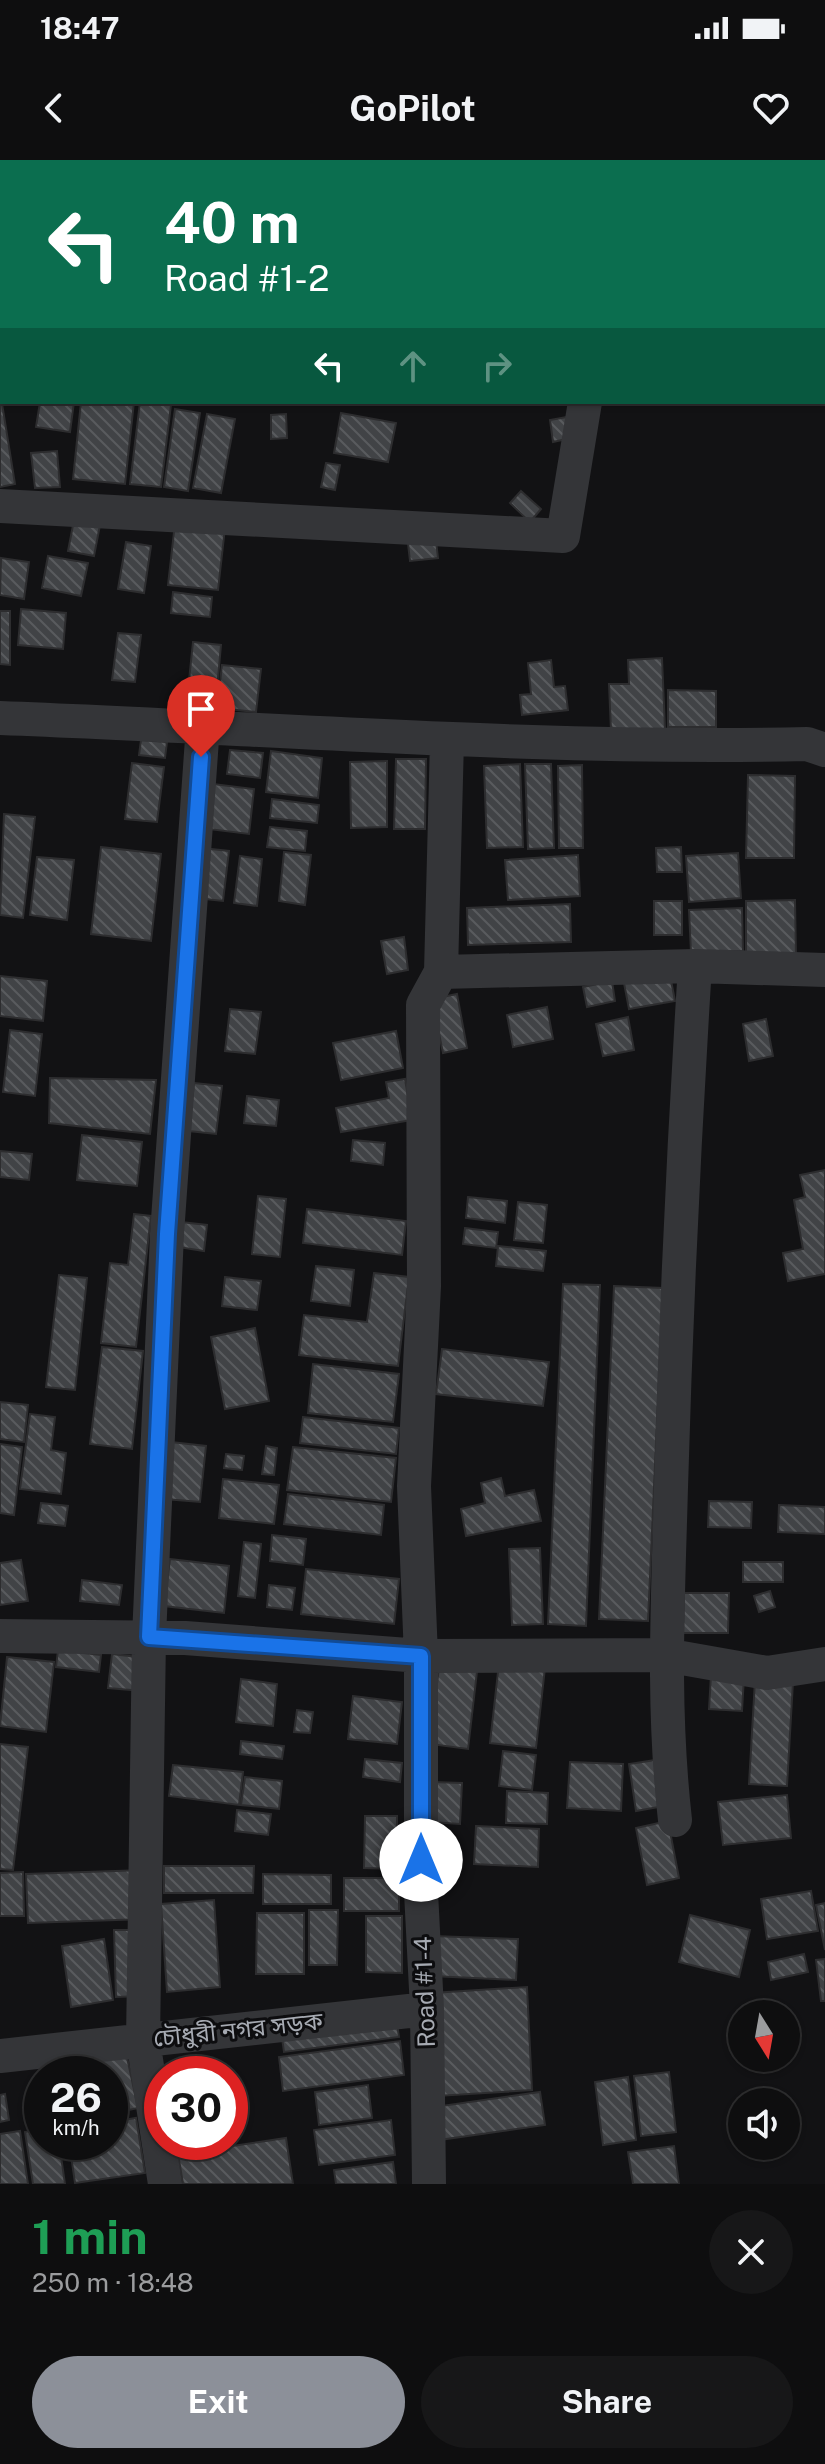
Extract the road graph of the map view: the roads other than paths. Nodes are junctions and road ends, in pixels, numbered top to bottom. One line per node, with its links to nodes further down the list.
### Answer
1 (585, 404): 2 (street)
2 (0, 506)
3 (0, 718): 4 (street)
4 (203, 725): 5 (street); 11 (street)
5 (447, 740): 6 (street); 9 (street)
6 (825, 750)
7 (695, 966): 8 (street); 9 (street); 12 (street)
8 (825, 970)
9 (441, 972): 13 (street, Road #1-4)
10 (0, 1636): 11 (street)
11 (149, 1637): 13 (street); 17 (street)
12 (665, 1655): 13 (street); 14 (street); 15 (street)
13 (421, 1656): 16 (street, Road #1-4)
14 (825, 1664)
15 (675, 1820)
16 (427, 2009): 17 (street, চৌধুরী নগর সড়ক); 20 (street, Road #1-4)
17 (143, 2040): 18 (street, চৌধুরী নগর সড়ক); 19 (street)
18 (0, 2056)
19 (165, 2184)
20 (429, 2184)

